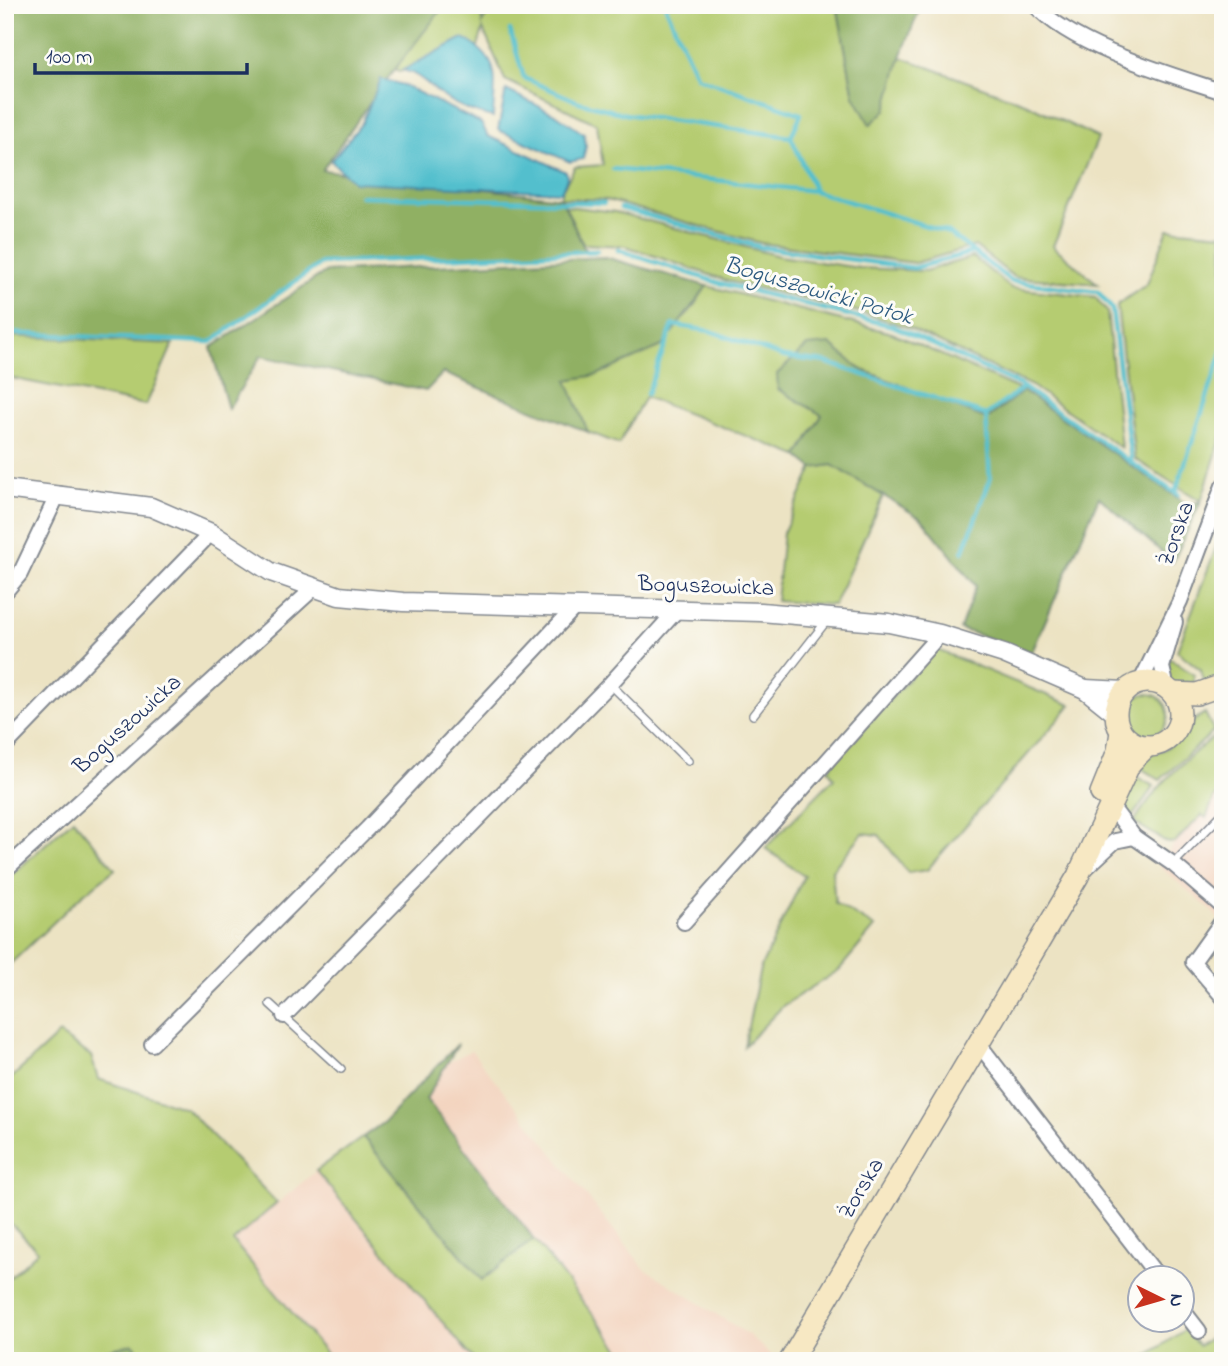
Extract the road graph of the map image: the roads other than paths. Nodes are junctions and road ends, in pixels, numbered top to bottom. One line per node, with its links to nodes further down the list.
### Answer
1 (1035, 5): 2 (street)
2 (1223, 92)
3 (1223, 486): 9 (street, Żorska)
4 (5, 489): 5 (street, Boguszowicka)
5 (58, 494): 6 (street, Boguszowicka); 8 (street)
6 (211, 533): 7 (street, Boguszowicka); 23 (street)
7 (314, 588): 10 (street, Boguszowicka); 30 (street, Boguszowicka)
8 (5, 592)
9 (1180, 601): 16 (street, Żorska); 18 (street, Żorska)
10 (576, 606): 11 (street, Boguszowicka); 40 (street)
11 (678, 610): 12 (street, Boguszowicka); 14 (street)
12 (829, 618): 13 (street, Boguszowicka); 20 (lane)
13 (940, 634): 17 (street, Boguszowicka); 34 (street)
14 (610, 684): 25 (lane); 38 (street)
15 (1223, 684): 18 (main road)
16 (1133, 687): 17 (street, Boguszowicka); 18 (main road); 22 (main road)
17 (1085, 689): 22 (street, Boguszowicka)
18 (1170, 691): 21 (main road)
19 (1223, 699): 21 (main road)
20 (753, 715)
21 (1180, 720): 24 (main road)
22 (1119, 723): 24 (main road); 35 (main road, Żorska)
23 (5, 746)
24 (1147, 746): 26 (main road, Żorska)
25 (688, 761)
26 (1111, 806): 28 (street); 31 (main road, Żorska)
27 (1223, 813): 29 (lane)
28 (1134, 837): 29 (street); 31 (street, Żorska)
29 (1173, 864): 32 (street)
30 (5, 870)
31 (1078, 876): 35 (main road, Żorska)
32 (1221, 903)
33 (1223, 920): 36 (street)
34 (684, 922)
35 (1032, 951): 39 (main road, Żorska)
36 (1223, 997)
37 (270, 1004): 38 (lane)
38 (284, 1016): 41 (lane)
39 (978, 1043): 42 (street); 45 (main road, Żorska)
40 (152, 1044)
41 (341, 1069)
42 (1147, 1264)
43 (1196, 1327): 44 (street)
44 (1199, 1331)
45 (790, 1361)

